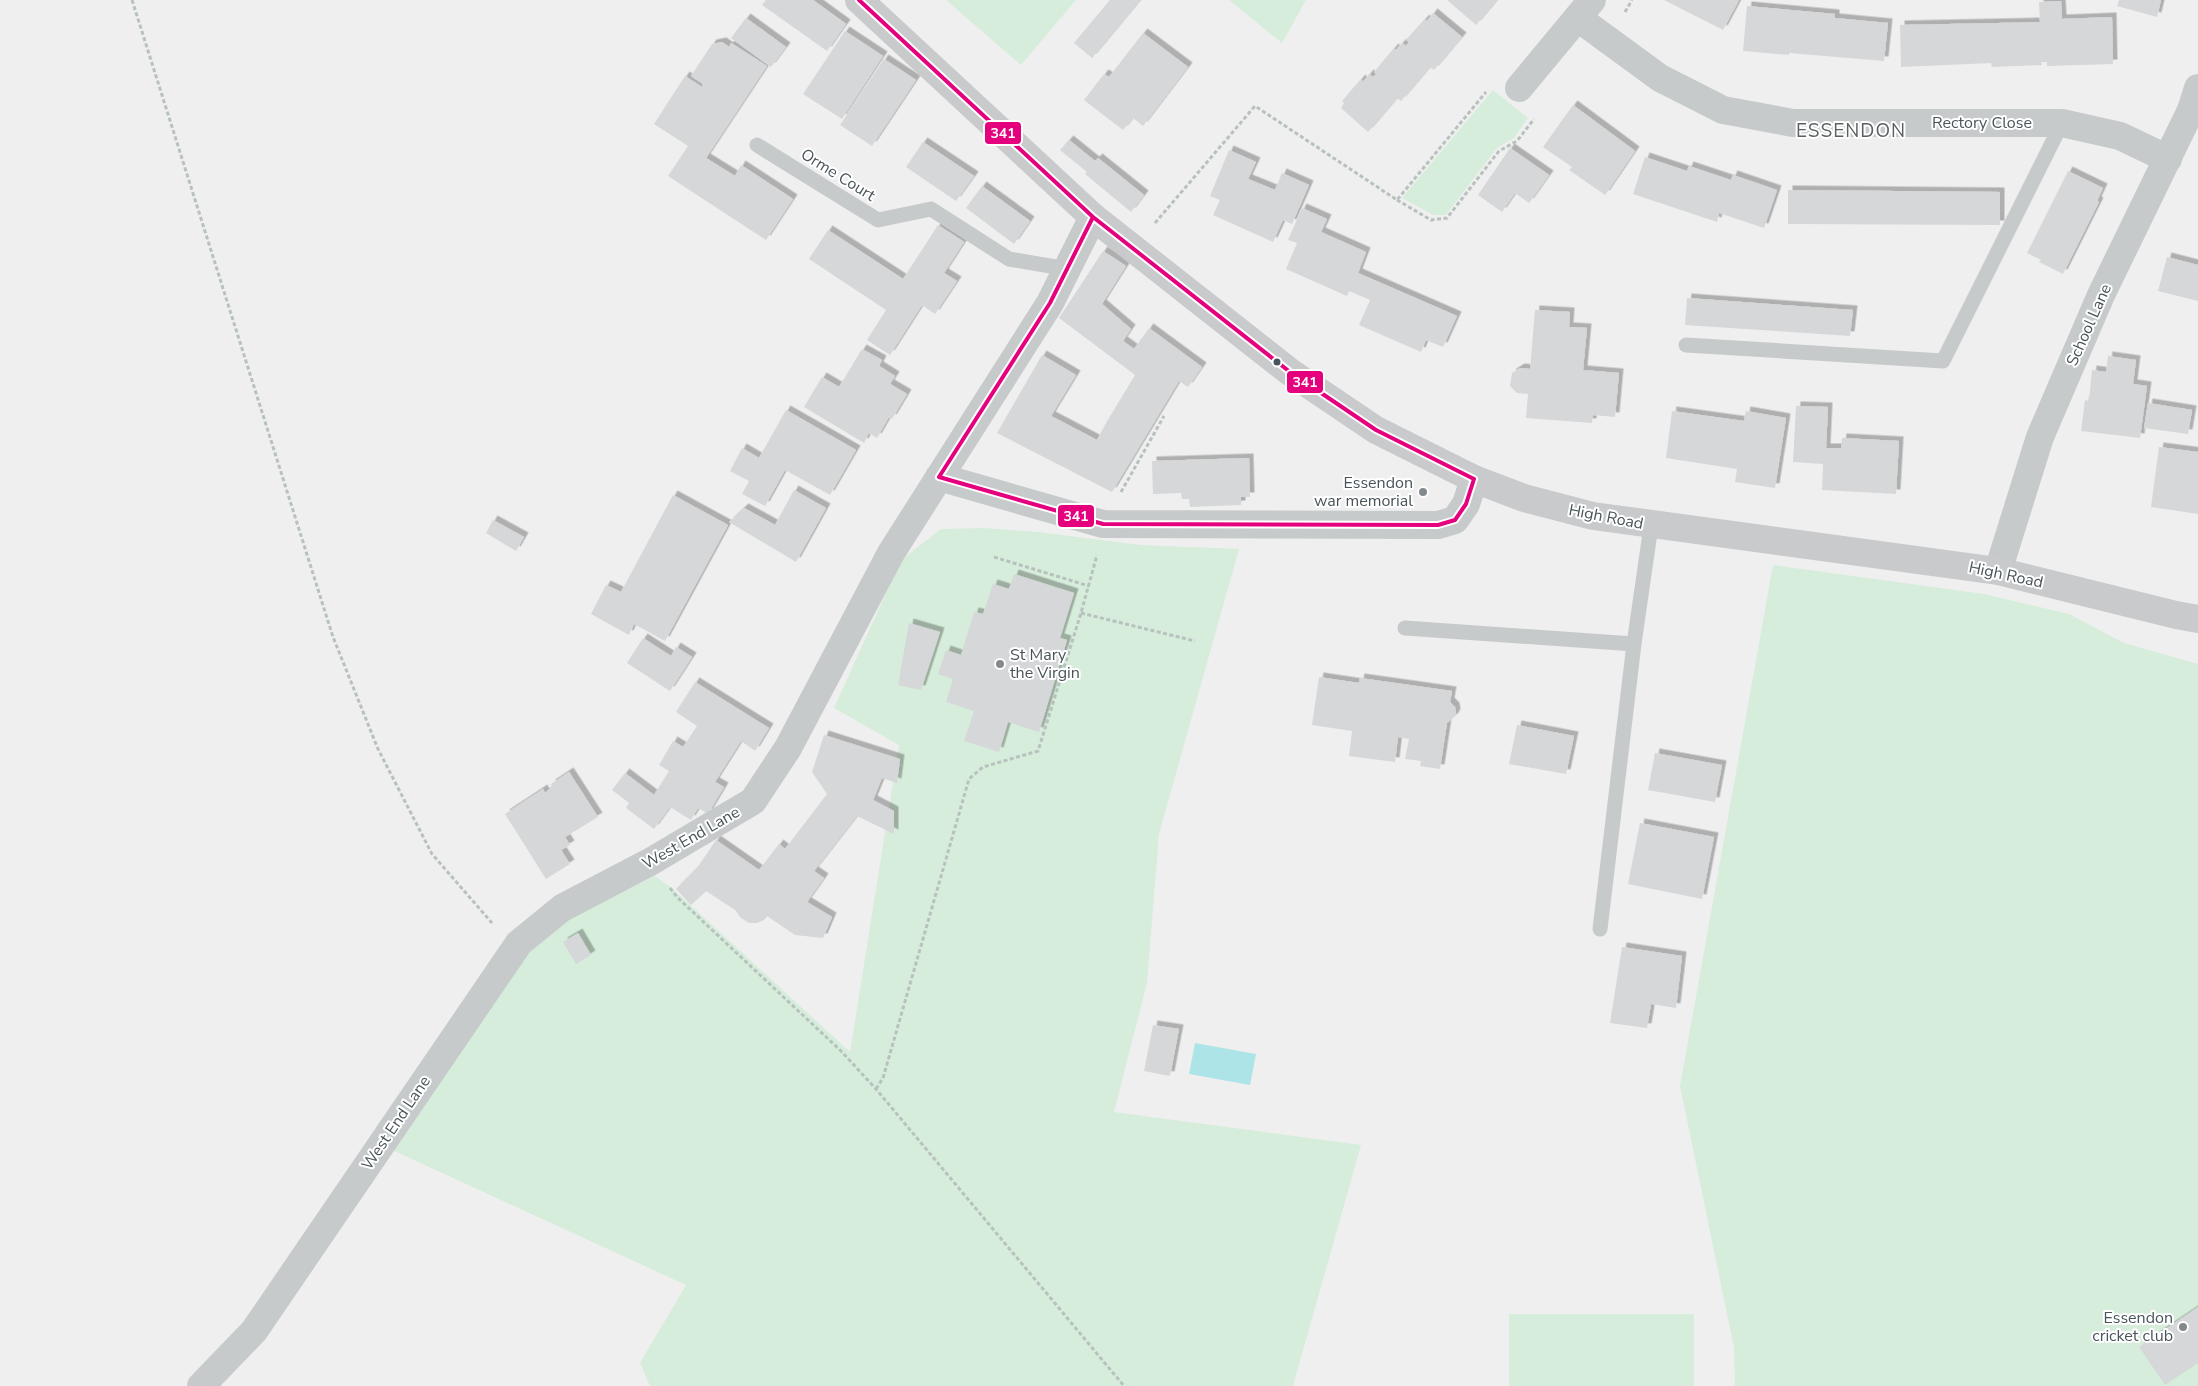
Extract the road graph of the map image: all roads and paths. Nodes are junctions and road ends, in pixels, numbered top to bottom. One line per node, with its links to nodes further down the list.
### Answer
1 (132, 0): 33 (path)
2 (859, 0): 14 (main road, High Road)
3 (1632, 0): 5 (path)
4 (1585, 9): 5 (street, Rectory Close); 7 (street, Rectory Close)
5 (1608, 40): 10 (street, Rectory Close)
6 (1492, 84): 13 (path)
7 (1519, 88)
8 (2198, 88): 12 (street, School Lane)
9 (1534, 118): 13 (path)
10 (2062, 123): 12 (street, Rectory Close); 17 (lane)
11 (757, 145): 16 (lane, Orme Court)
12 (2168, 159): 24 (street, School Lane)
13 (1397, 200): 15 (path)
14 (1093, 217): 15 (main road, High Road); 16 (street, West End Lane)
15 (1134, 249): 20 (main road, High Road)
16 (1068, 269): 19 (street, West End Lane)
17 (1686, 345)
18 (1164, 416): 21 (path)
19 (939, 477): 21 (street); 31 (street, West End Lane)
20 (1474, 479): 21 (street); 22 (main road, High Road)
21 (1103, 524): 25 (path)
22 (1651, 526): 24 (main road, High Road); 30 (lane)
23 (994, 557): 25 (path)
24 (1998, 571): 27 (main road, High Road)
25 (1089, 586): 26 (path)
26 (1081, 613): 29 (path); 34 (path)
27 (2198, 619)
28 (1405, 628): 30 (lane)
29 (1195, 641)
30 (1634, 644): 32 (lane)
31 (650, 862): 33 (street, West End Lane); 34 (path)
32 (1600, 929)
33 (518, 943): 35 (street, West End Lane)
34 (876, 1089): 36 (path)
35 (205, 1384)
36 (1124, 1386)

